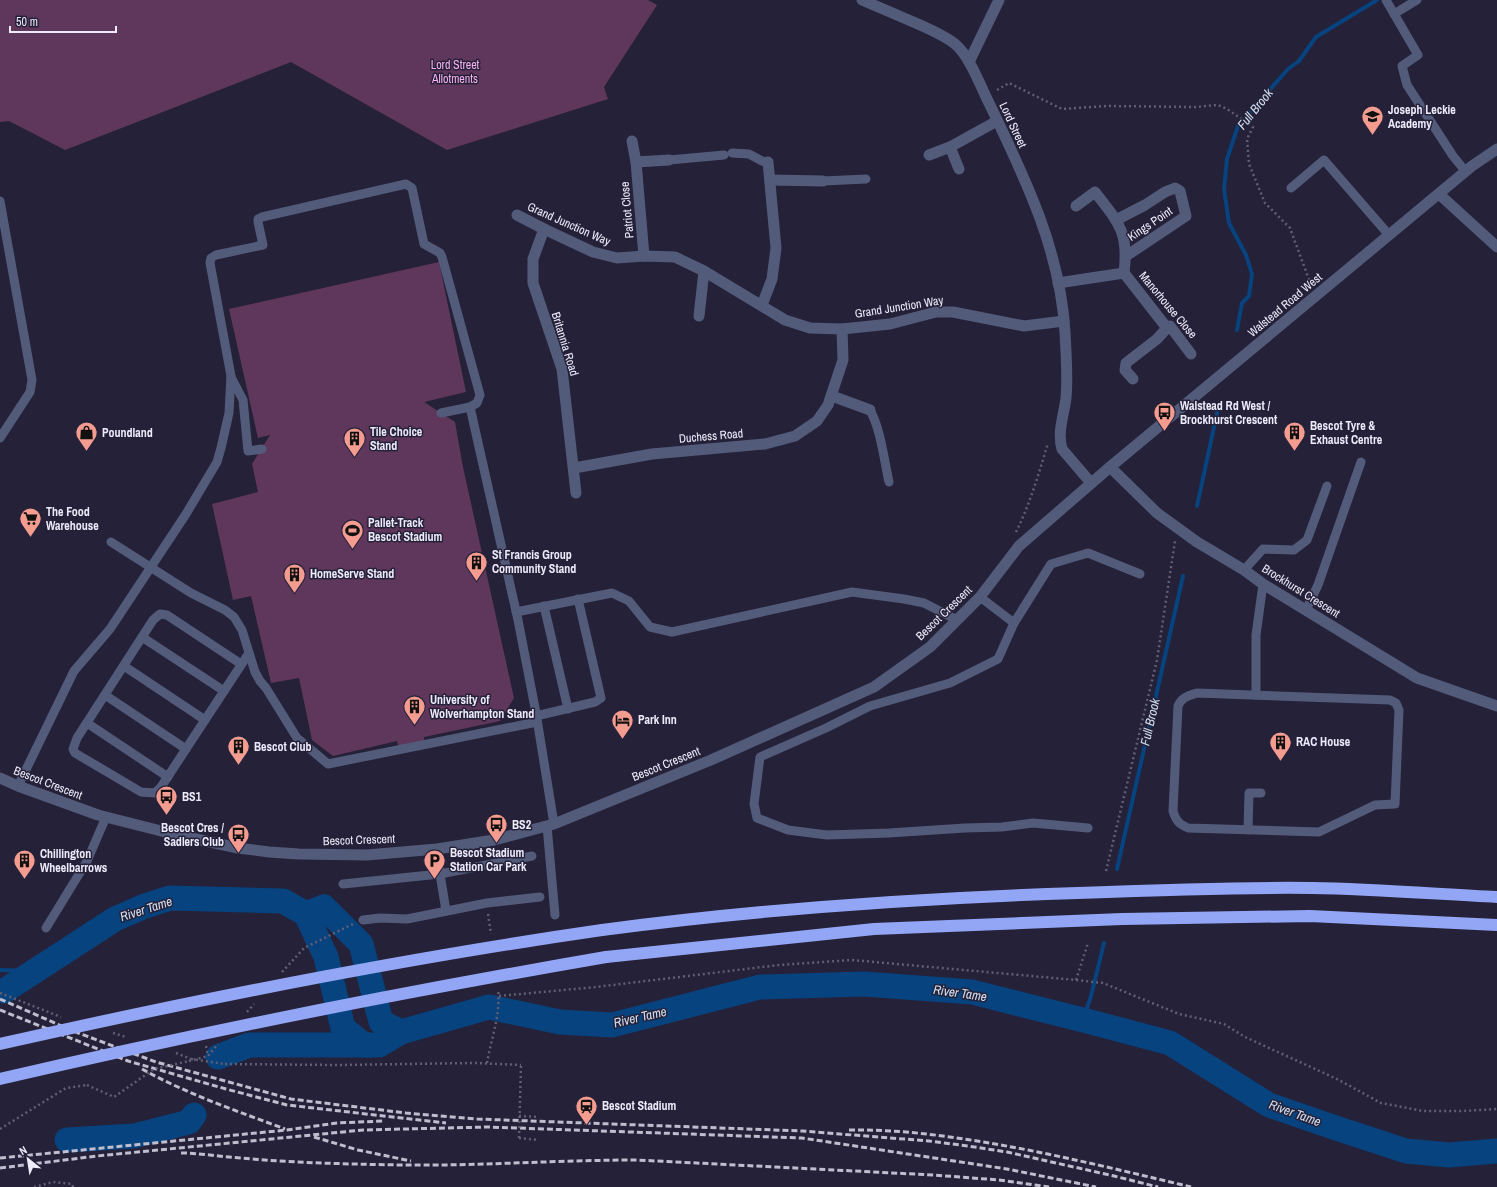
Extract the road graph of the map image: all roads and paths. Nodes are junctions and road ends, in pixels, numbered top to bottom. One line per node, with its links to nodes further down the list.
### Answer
1 (862, 0): 6 (street, Lord Street)
2 (999, 0): 6 (street)
3 (1417, 0): 5 (lane)
4 (1388, 2): 5 (lane)
5 (1394, 14): 17 (lane)
6 (969, 62): 7 (street, Lord Street)
7 (986, 97): 8 (street, Lord Street); 36 (path)
8 (997, 121): 10 (street); 35 (street, Lord Street)
9 (632, 141): 14 (street, Patriot Close)
10 (950, 147): 12 (street); 16 (street)
11 (1497, 149): 17 (street, Walstead Road West)
12 (929, 155)
13 (669, 160): 14 (street); 15 (lane)
14 (636, 162): 31 (street, Patriot Close)
15 (768, 162): 19 (street)
16 (960, 169)
17 (1466, 172): 22 (street, Walstead Road West)
18 (866, 179): 20 (lane)
19 (770, 180): 20 (street); 37 (street)
20 (822, 181)
21 (1291, 188): 28 (lane)
22 (1439, 194): 28 (street, Walstead Road West); 29 (street)
23 (0, 201): 30 (lane)
24 (1076, 206): 26 (street, Kings Point)
25 (517, 214): 27 (street, Grand Junction Way)
26 (1116, 220): 32 (street, Kings Point); 32 (street, Kings Point)
27 (544, 229): 31 (street, Grand Junction Way); 54 (street, Britannia Road)
28 (1389, 235): 36 (street, Walstead Road West)
29 (1497, 247)
30 (4, 250): 49 (lane)
31 (644, 256): 33 (street, Grand Junction Way)
32 (1126, 256): 34 (street, Kings Point)
33 (704, 271): 37 (street, Grand Junction Way); 38 (street)
34 (1124, 273): 35 (street); 40 (street, Manorhouse Close)
35 (1058, 283): 39 (street, Lord Street)
36 (1315, 296): 53 (street, Walstead Road West)
37 (762, 305): 41 (street, Grand Junction Way)
38 (699, 316)
39 (1064, 321): 41 (street, Grand Junction Way); 56 (street)
40 (1167, 328): 42 (street, Manorhouse Close); 44 (street)
41 (842, 329): 45 (street, Duchess Road)
42 (1192, 354)
43 (231, 376): 46 (lane); 51 (lane); 62 (lane)
44 (1133, 379)
45 (832, 396): 47 (street); 54 (street, Duchess Road)
46 (470, 408): 48 (lane); 70 (lane)
47 (870, 410): 55 (lane)
48 (441, 413)
49 (0, 438)
50 (1048, 440): 60 (path)
51 (262, 449)
52 (1361, 462): 69 (lane)
53 (1110, 467): 56 (street, Walstead Road West); 59 (street, Brockhurst Crescent)
54 (574, 468): 58 (street, Britannia Road)
55 (889, 482)
56 (1091, 483): 66 (street, Bescot Crescent)
57 (1327, 486): 63 (lane)
58 (576, 493)
59 (1177, 527): 63 (street, Brockhurst Crescent); 96 (path)
60 (1014, 534)
61 (111, 542): 62 (lane)
62 (150, 567): 74 (lane); 88 (lane)
63 (1244, 570): 65 (street, Brockhurst Crescent)
64 (1140, 574): 72 (lane)
65 (1263, 584): 69 (street, Brockhurst Crescent); 79 (lane)
66 (980, 597): 71 (street, Bescot Crescent); 72 (lane)
67 (578, 599): 68 (lane); 71 (lane); 81 (lane)
68 (544, 606): 70 (lane); 81 (lane)
69 (1306, 610): 80 (street, Brockhurst Crescent)
70 (516, 612): 82 (lane)
71 (957, 620): 91 (street, Bescot Crescent)
72 (1014, 623): 92 (lane)
73 (142, 637): 75 (lane); 76 (lane); 77 (lane)
74 (249, 652): 75 (lane); 82 (lane)
75 (241, 664): 77 (lane)
76 (124, 666): 78 (lane); 83 (lane)
77 (224, 691): 83 (lane)
78 (105, 695): 84 (lane); 85 (lane)
79 (1256, 695): 93 (lane); 93 (lane)
80 (1497, 706)
81 (568, 709): 82 (lane)
82 (537, 719): 91 (lane)
83 (205, 720): 85 (lane)
84 (87, 723): 86 (lane); 86 (lane)
85 (186, 749): 86 (lane)
86 (168, 777)
87 (0, 778): 88 (street, Bescot Crescent)
88 (18, 786): 90 (street, Bescot Crescent)
89 (1261, 793): 93 (lane)
90 (106, 817): 94 (street, Bescot Crescent); 105 (lane)
91 (551, 825): 94 (street, Bescot Crescent); 102 (lane)
92 (1088, 828)
93 (1248, 830)
94 (437, 849): 97 (lane)
95 (532, 856): 97 (lane)
96 (1106, 870)
97 (440, 874): 98 (lane); 101 (lane)
98 (343, 884)
99 (540, 897): 101 (lane)
100 (1497, 897): 114 (highway, bridge)
101 (446, 911): 103 (lane)
102 (555, 915)
103 (363, 920): 107 (path)
104 (1497, 925): 117 (highway, bridge)
105 (46, 928)
106 (1088, 943): 108 (path)
107 (304, 948)
108 (1076, 980): 110 (path); 118 (path)
109 (0, 993): 111 (path)
110 (499, 996)
111 (9, 998)
112 (498, 1004): 116 (path)
113 (205, 1042): 115 (path)
114 (0, 1044)
115 (190, 1060): 116 (path, bridge); 121 (path, bridge)
116 (486, 1063): 119 (path, bridge)
117 (0, 1079)
118 (1497, 1110)
119 (519, 1116): 120 (path); 122 (path, bridge)
120 (539, 1117)
121 (0, 1129)
122 (539, 1140)
123 (34, 1187): 124 (path)
124 (73, 1187)

